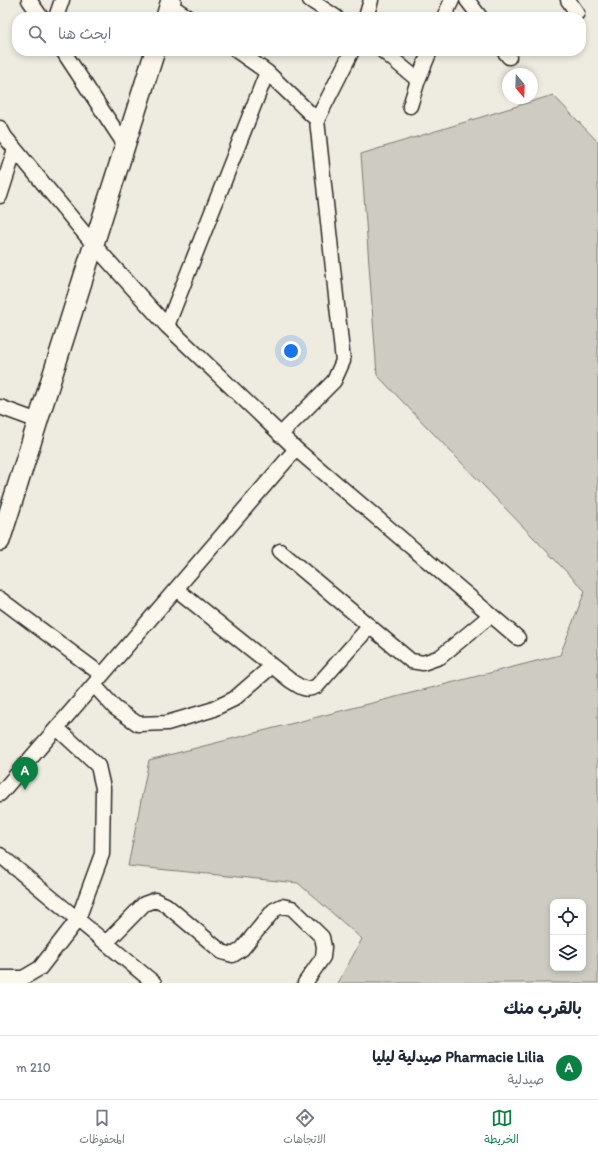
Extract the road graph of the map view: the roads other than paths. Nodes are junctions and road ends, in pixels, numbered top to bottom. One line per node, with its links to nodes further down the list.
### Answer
1 (29, 0): 9 (street)
2 (62, 0): 10 (street)
3 (310, 0): 12 (street)
4 (371, 0): 13 (street)
5 (452, 0): 14 (street)
6 (468, 0): 15 (street)
7 (568, 0): 16 (street)
8 (169, 7): 11 (street)
9 (37, 12)
10 (58, 12)
11 (178, 12)
12 (328, 12)
13 (367, 12)
14 (446, 12)
15 (476, 12)
16 (575, 12)
17 (66, 56): 28 (street)
18 (153, 56): 28 (street)
19 (244, 56): 23 (street)
20 (349, 56): 26 (street)
21 (389, 56): 24 (street)
22 (428, 56): 24 (street)
23 (267, 72): 26 (street); 32 (street)
24 (418, 80): 25 (street)
25 (410, 106)
26 (317, 120): 35 (street)
27 (0, 128): 29 (street)
28 (125, 145): 31 (street)
29 (15, 149): 30 (street); 31 (street)
30 (0, 196)
31 (94, 244): 32 (street); 34 (street)
32 (167, 326): 35 (street)
33 (0, 407): 34 (street)
34 (38, 421): 37 (street)
35 (280, 435): 36 (street)
36 (296, 449): 39 (street); 41 (street)
37 (0, 541)
38 (280, 551): 42 (street)
39 (176, 589): 44 (street); 45 (street)
40 (0, 599): 45 (street)
41 (491, 615): 42 (street); 43 (street)
42 (370, 626): 44 (street)
43 (518, 638)
44 (272, 666): 45 (street)
45 (98, 680): 46 (street)
46 (57, 728): 47 (street); 49 (street)
47 (0, 794)
48 (0, 855): 49 (street)
49 (78, 919): 50 (street); 51 (street)
50 (106, 943): 52 (street); 53 (street)
51 (0, 978)
52 (154, 983)
53 (305, 983)

